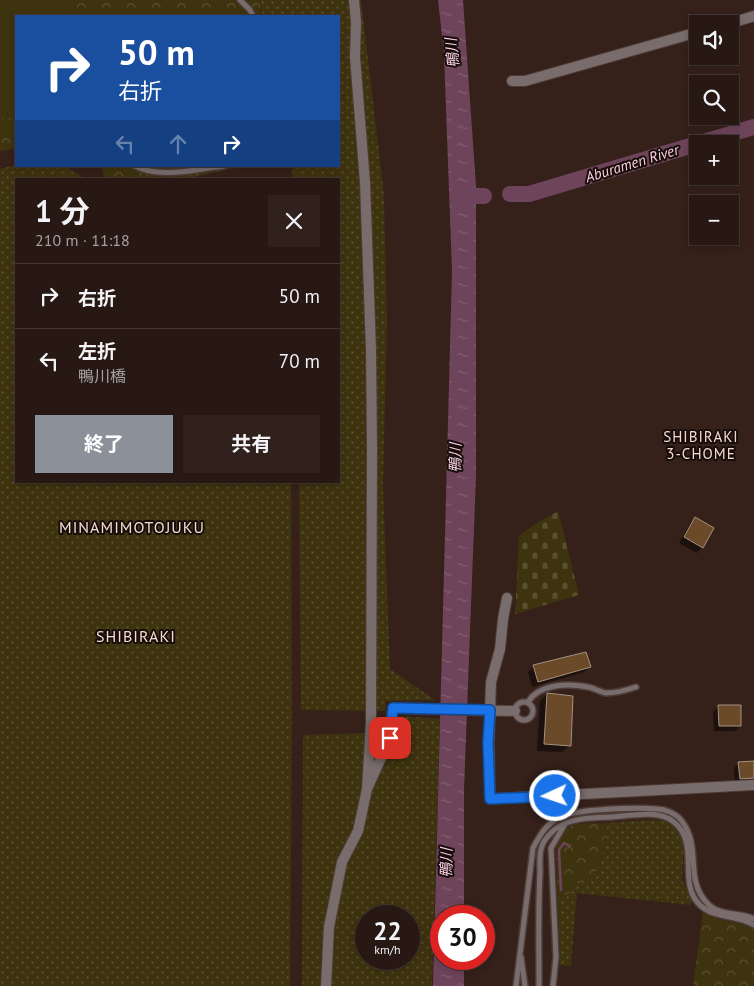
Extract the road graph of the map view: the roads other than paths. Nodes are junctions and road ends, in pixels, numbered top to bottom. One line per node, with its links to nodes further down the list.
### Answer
1 (240, 0): 3 (lane)
2 (354, 0): 16 (street)
3 (252, 15)
4 (754, 16): 5 (street)
5 (739, 21)
6 (689, 35): 7 (street)
7 (512, 81)
8 (137, 167): 9 (lane)
9 (215, 167)
10 (507, 598): 13 (street)
11 (636, 687): 12 (lane)
12 (528, 702): 14 (lane); 14 (lane)
13 (490, 710): 14 (street); 15 (street); 16 (street)
14 (513, 711)
15 (754, 785)
16 (367, 789): 21 (street)
17 (567, 822): 19 (lane); 24 (lane); 25 (lane)
18 (754, 919): 20 (lane)
19 (754, 925)
20 (520, 949): 22 (lane); 23 (lane)
21 (326, 986)
22 (516, 986)
23 (524, 986)
24 (539, 986)
25 (553, 986)

